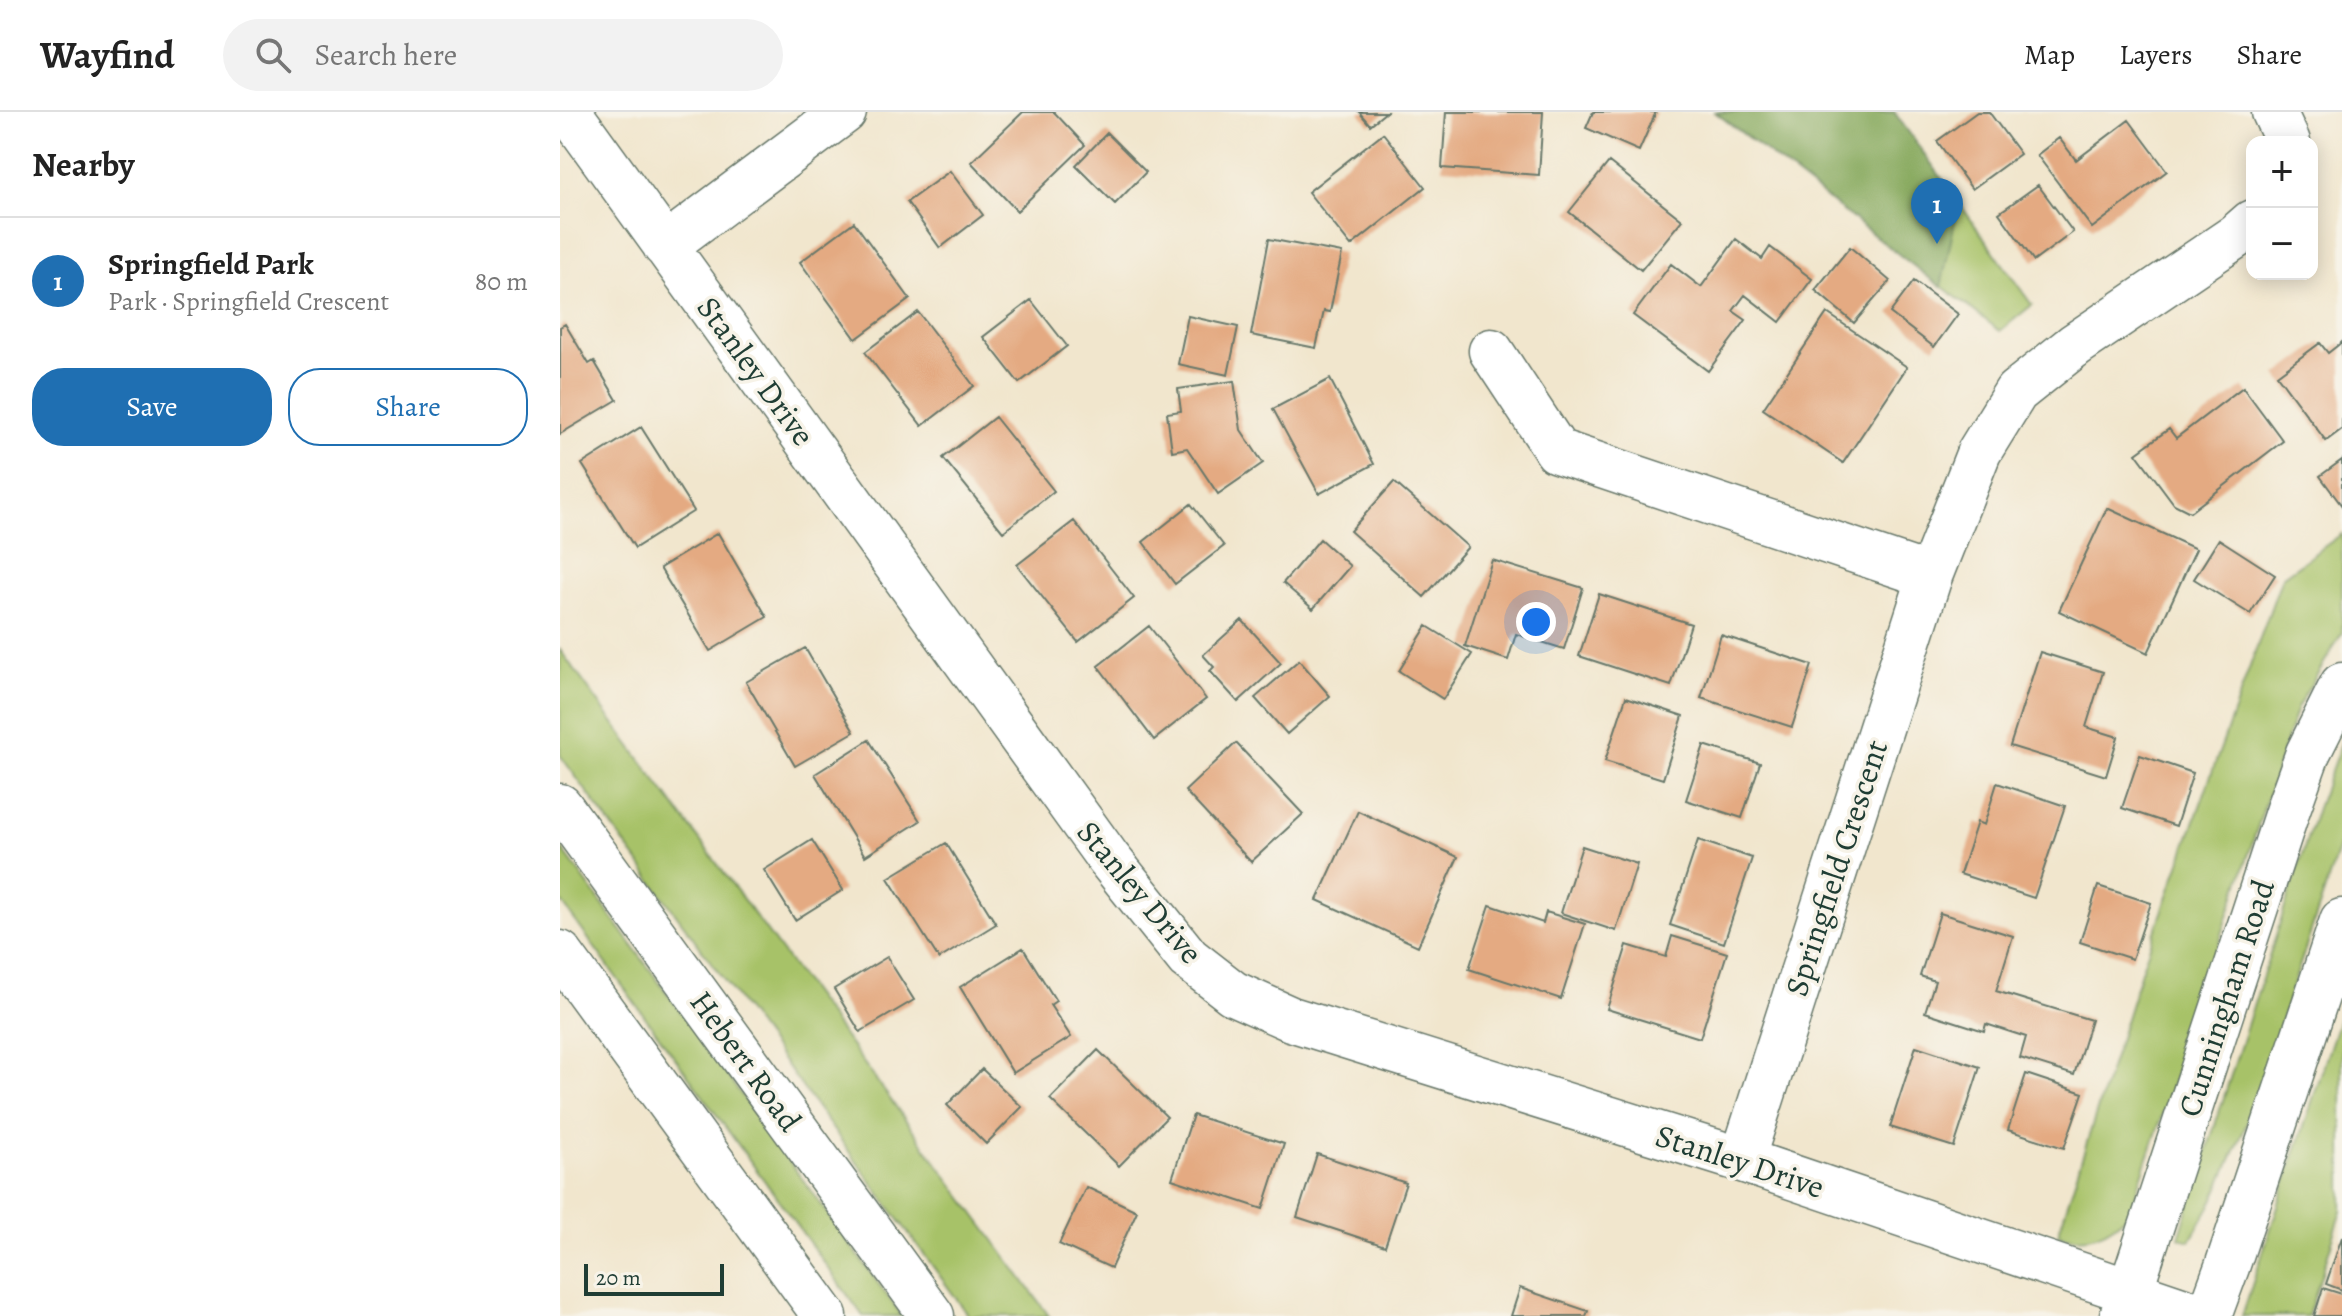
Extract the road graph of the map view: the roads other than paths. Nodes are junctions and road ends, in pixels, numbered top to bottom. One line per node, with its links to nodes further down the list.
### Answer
1 (569, 112): 6 (street, Stanley Drive)
2 (844, 112): 6 (street)
3 (2274, 112): 4 (street)
4 (2285, 136)
5 (2246, 227): 8 (street, Springfield Crescent)
6 (665, 246): 13 (street, Stanley Drive)
7 (1491, 351): 8 (street)
8 (1930, 576): 13 (street, Springfield Crescent)
9 (2342, 685): 14 (street, Cunningham Road)
10 (560, 806): 16 (street, Hebert Road)
11 (2342, 921): 18 (street)
12 (560, 953): 15 (street)
13 (1742, 1160): 14 (street, Stanley Drive)
14 (2126, 1304): 17 (street, Stanley Drive)
15 (825, 1316)
16 (932, 1316)
17 (2202, 1316)
18 (2209, 1316)

